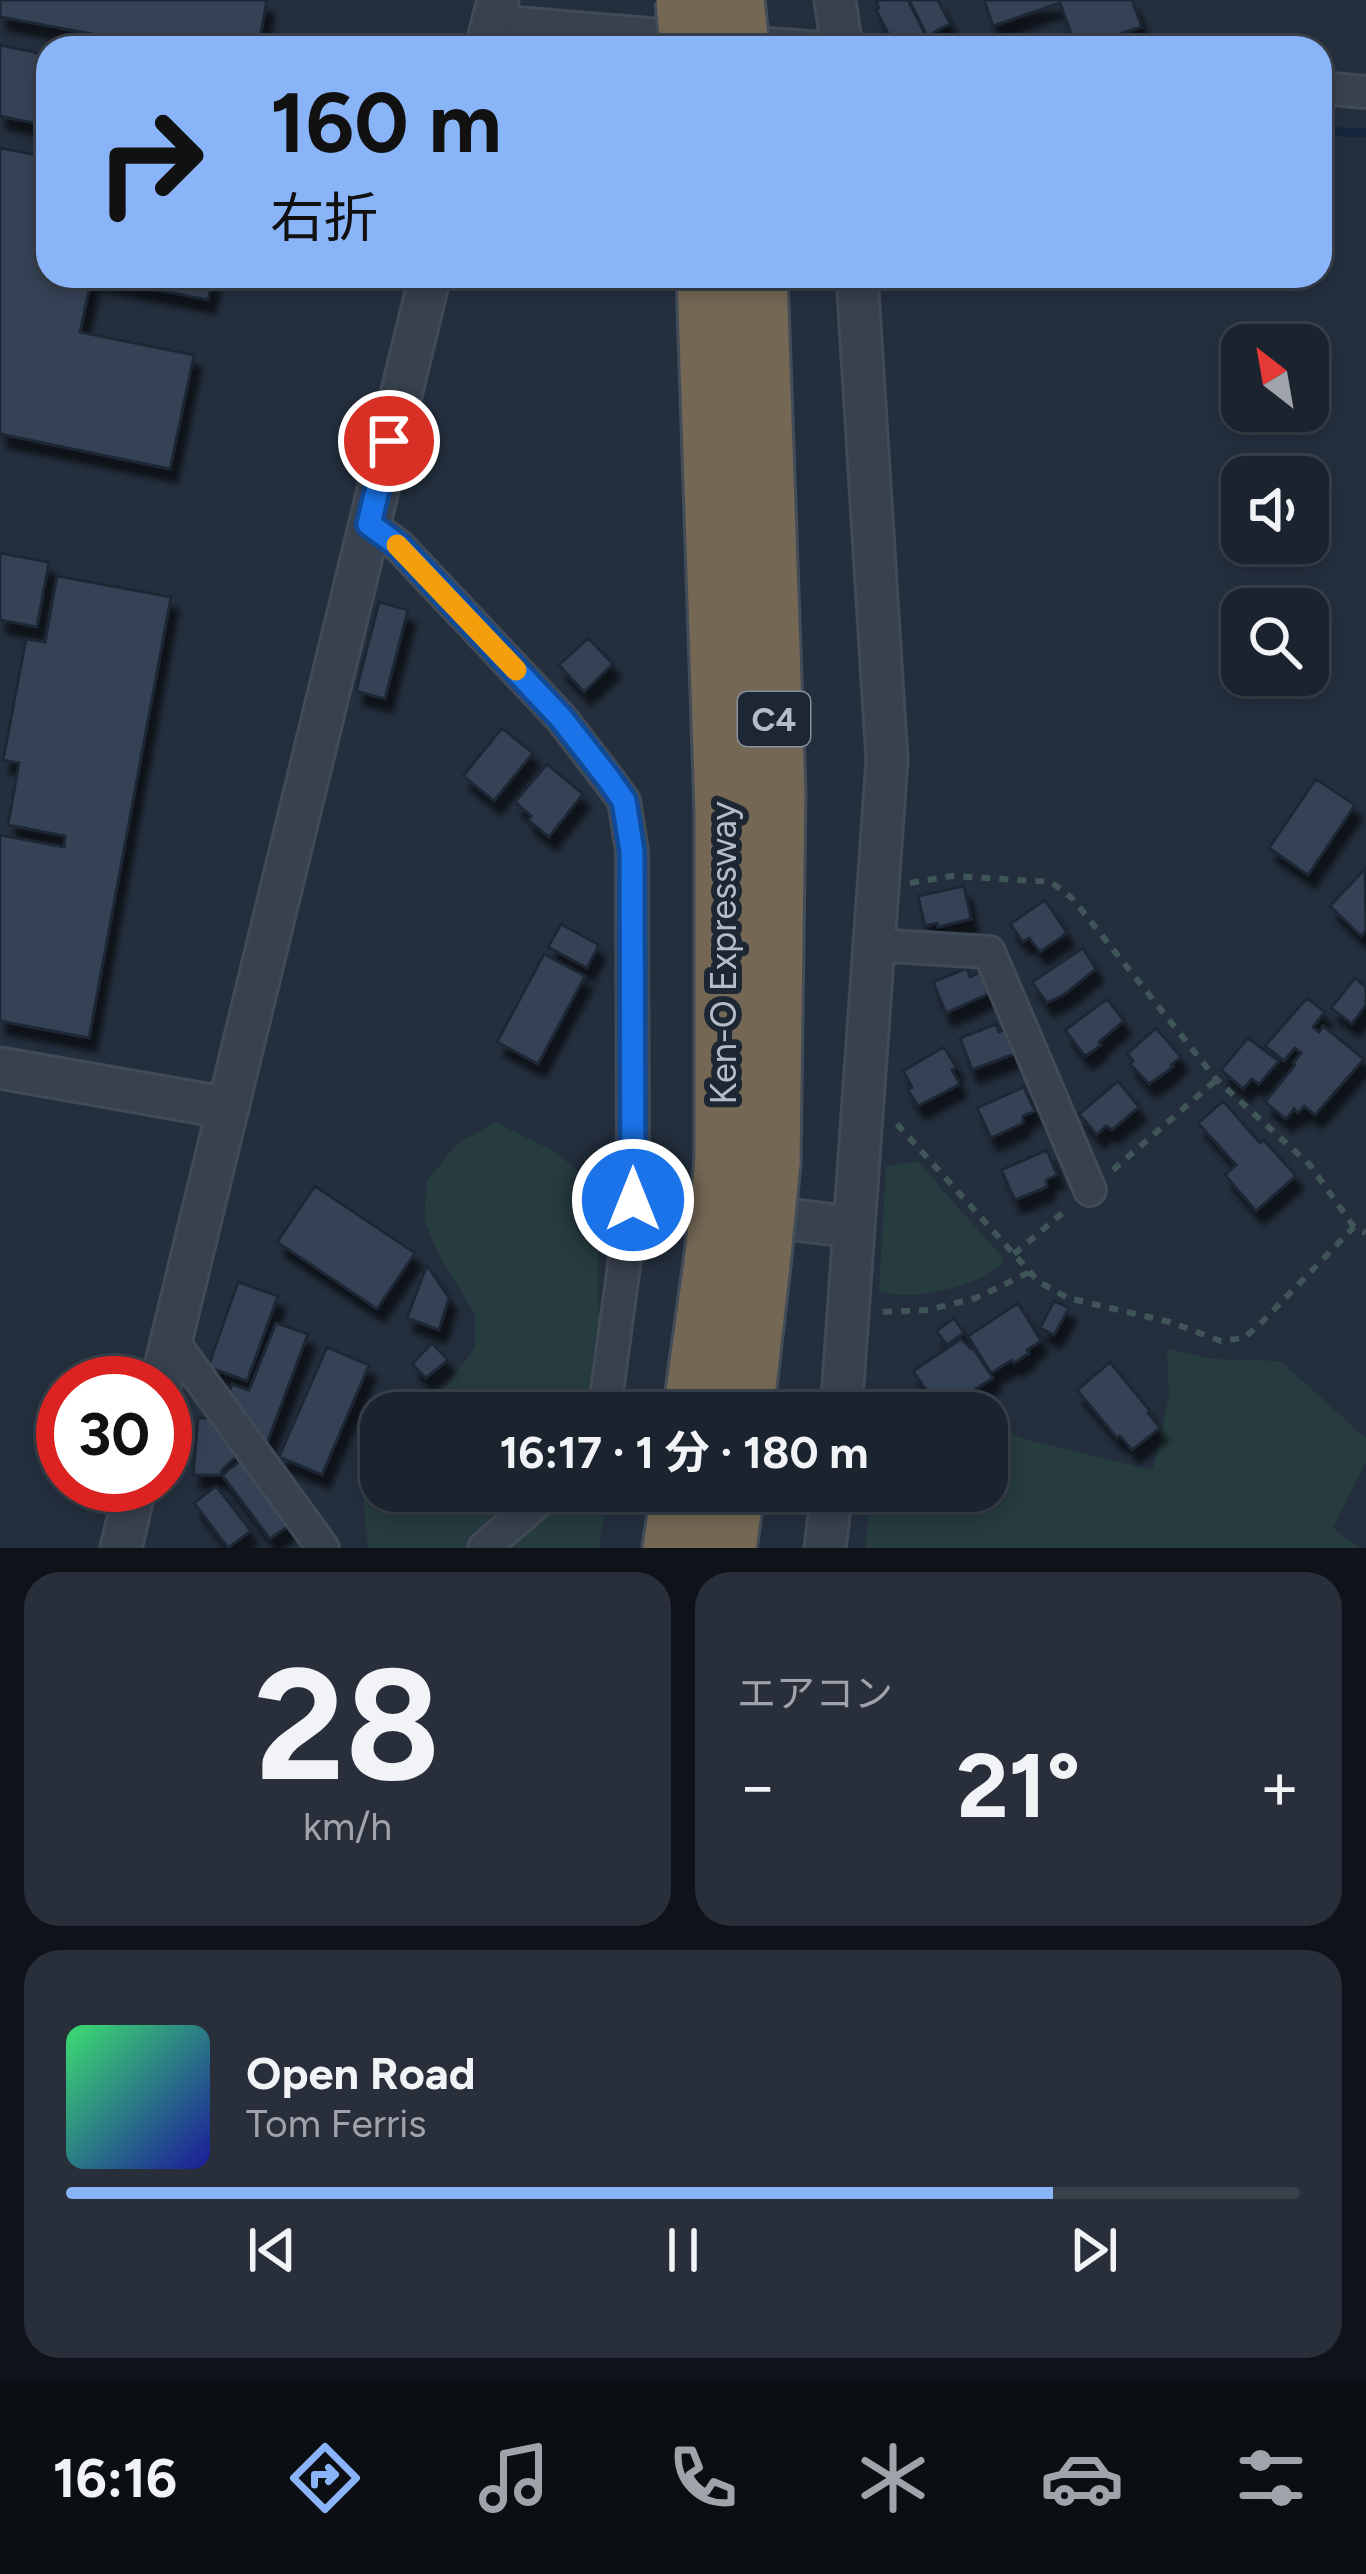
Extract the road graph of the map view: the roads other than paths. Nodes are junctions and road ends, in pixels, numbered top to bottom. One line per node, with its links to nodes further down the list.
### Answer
1 (685, 0): 6 (highway, bridge)
2 (735, 0): 7 (highway, bridge)
3 (835, 0): 8 (street)
4 (492, 23): 5 (street)
5 (662, 36)
6 (688, 36)
7 (739, 36)
8 (840, 36)
9 (1332, 89): 10 (street)
10 (1366, 92)
11 (427, 288): 15 (street)
12 (706, 288): 19 (highway, Ken-O Expressway / C4)
13 (758, 288): 19 (highway, Ken-O Expressway / C4)
14 (858, 288): 16 (street)
15 (369, 524): 18 (street); 21 (street)
16 (874, 944): 20 (street); 22 (street)
17 (0, 1067): 18 (street)
18 (228, 1108): 24 (street)
19 (747, 1160): 23 (highway, Ken-O Expressway / C4, bridge)
20 (1090, 1190)
21 (633, 1200): 22 (street); 26 (street)
22 (852, 1228): 29 (street)
23 (737, 1261): 27 (highway, Ken-O Expressway / C4); 28 (highway, Ken-O Expressway / C4)
24 (172, 1339): 25 (street); 36 (street)
25 (168, 1356)
26 (607, 1392)
27 (698, 1392)
28 (743, 1392)
29 (843, 1392)
30 (130, 1512): 35 (street)
31 (526, 1512): 37 (street)
32 (678, 1512): 38 (highway)
33 (732, 1512): 39 (highway)
34 (829, 1512): 40 (street)
35 (121, 1548)
36 (323, 1548)
37 (484, 1548)
38 (672, 1548)
39 (727, 1548)
40 (825, 1548)

